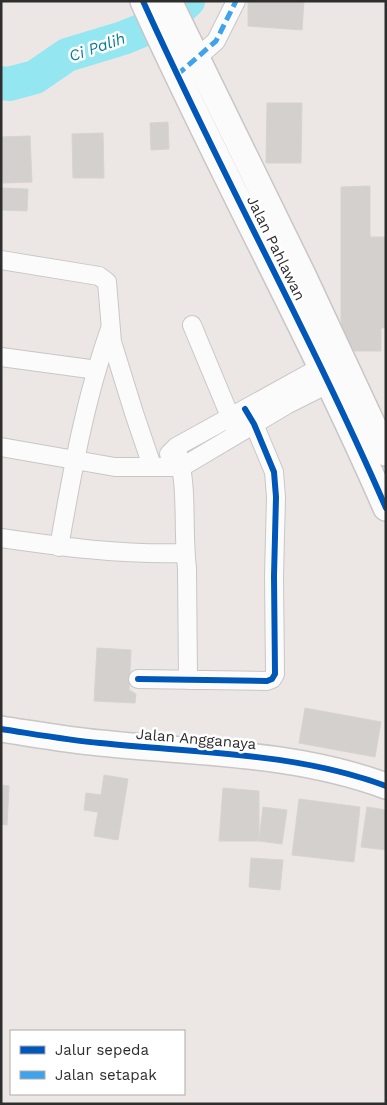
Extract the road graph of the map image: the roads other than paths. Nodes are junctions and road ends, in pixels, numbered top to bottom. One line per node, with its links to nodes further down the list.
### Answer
1 (143, 1): 5 (street, Jalan Pahlawan)
2 (169, 1): 4 (street, Jalan Pahlawan)
3 (236, 1): 4 (street)
4 (194, 53): 5 (street); 11 (street, Jalan Pahlawan)
5 (175, 70): 11 (street, Jalan Pahlawan)
6 (1, 260): 8 (street)
7 (192, 325): 12 (street)
8 (111, 327): 10 (street); 19 (street)
9 (1, 357): 10 (street)
10 (97, 370): 18 (street)
11 (330, 373): 12 (street); 13 (street); 17 (street, Jalan Pahlawan); 21 (street, Jalan Pahlawan)
12 (238, 412): 13 (street); 14 (street); 16 (street)
13 (254, 424): 14 (street); 27 (street)
14 (237, 434): 20 (street)
15 (1, 447): 18 (street)
16 (176, 447): 19 (street); 20 (street)
17 (386, 453)
18 (75, 458): 19 (street); 24 (street)
19 (155, 466): 20 (street)
20 (182, 466): 25 (street)
21 (380, 478): 22 (street, Jalan Pahlawan)
22 (386, 508)
23 (1, 538): 24 (street)
24 (59, 547): 25 (street)
25 (185, 553): 27 (street)
26 (138, 679): 27 (street)
27 (188, 680)
28 (1, 729): 29 (street, Jalan Angganaya)
29 (386, 786)

